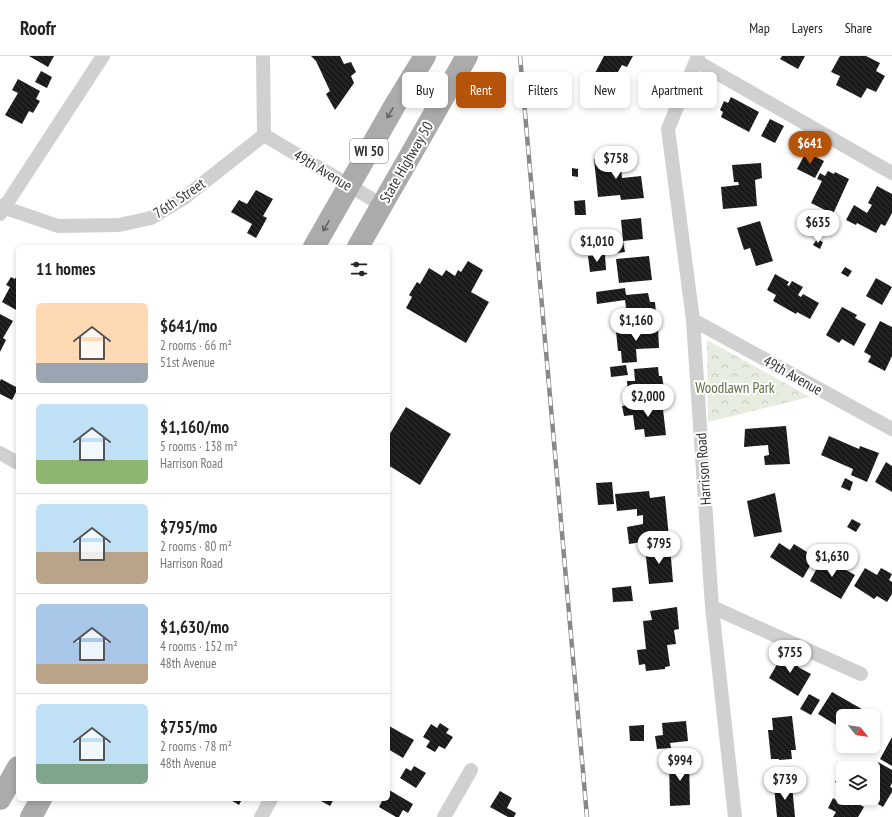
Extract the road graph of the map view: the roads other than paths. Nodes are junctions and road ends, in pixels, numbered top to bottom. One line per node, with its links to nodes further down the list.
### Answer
1 (103, 56): 10 (street, 76th Street)
2 (263, 56): 6 (street)
3 (425, 56): 8 (main road, WI 50, one-way to 8)
4 (467, 56): 9 (main road, State Highway 50 / WI 50)
5 (697, 58): 7 (street); 13 (street, Harrison Road)
6 (264, 135): 8 (street, 49th Avenue); 10 (street, 76th Street)
7 (892, 173)
8 (349, 186): 9 (street, 49th Avenue); 11 (main road, WI 50, one-way to 11)
9 (382, 205): 12 (main road, State Highway 50 / WI 50)
10 (1, 210)
11 (315, 245)
12 (359, 245)
13 (693, 320): 14 (street, 49th Avenue); 17 (street, Harrison Road)
14 (892, 430)
15 (0, 453): 16 (street)
16 (16, 462)
17 (712, 606): 18 (street); 27 (street, Harrison Road)
18 (861, 674)
19 (16, 770): 21 (main road)
20 (471, 770): 26 (street)
21 (0, 798)
22 (40, 801): 24 (main road)
23 (270, 801): 25 (street)
24 (31, 817)
25 (261, 817)
26 (444, 817)
27 (736, 817)

